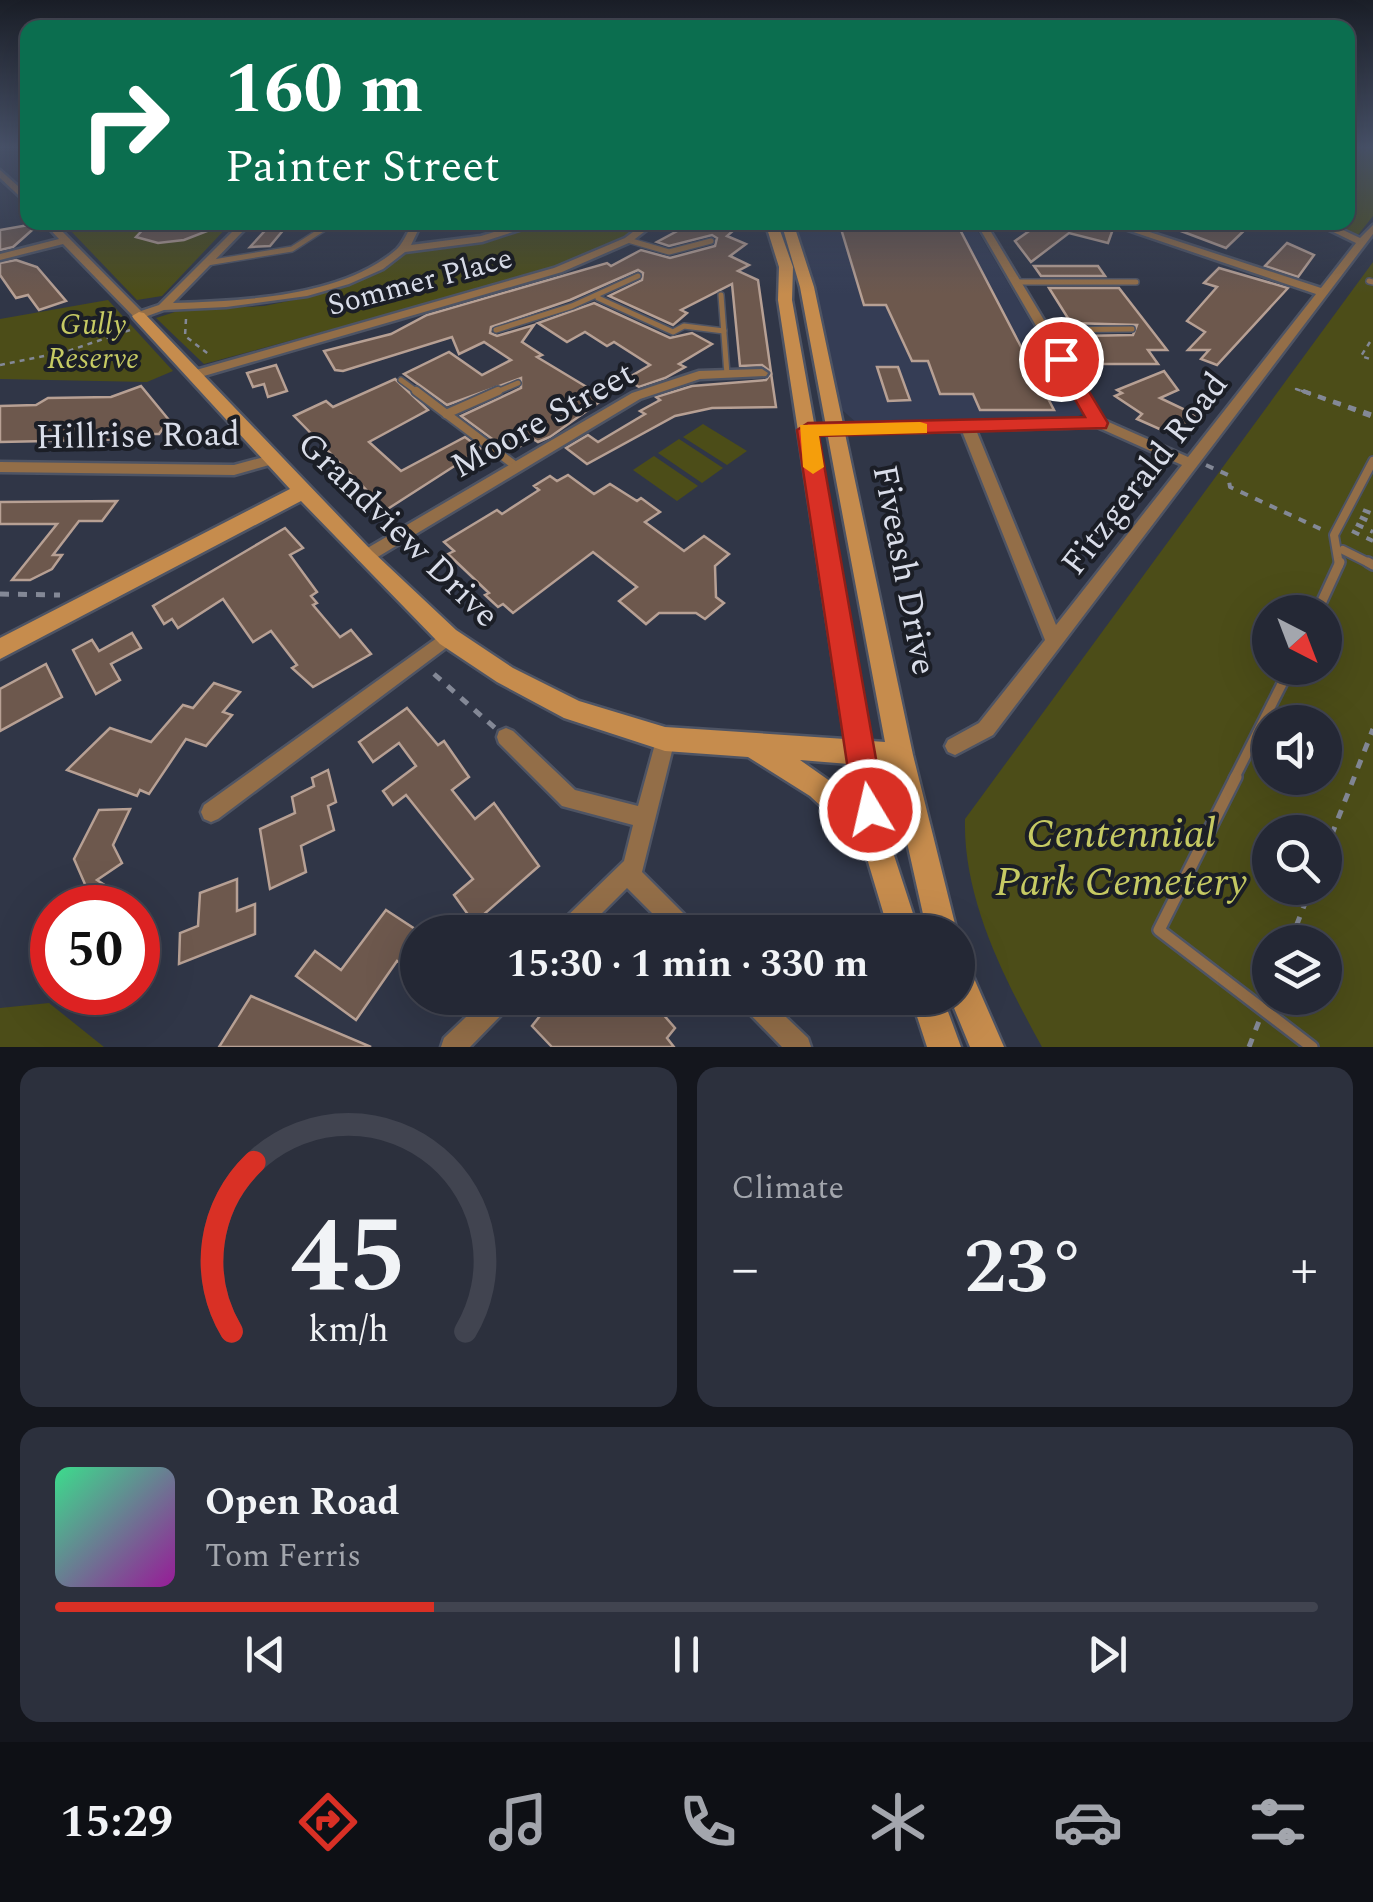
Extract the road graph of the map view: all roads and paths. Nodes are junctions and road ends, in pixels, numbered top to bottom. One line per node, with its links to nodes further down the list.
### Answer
1 (1373, 228): 16 (street, Fitzgerald Road)
2 (54, 230): 14 (street, Grandview Drive)
3 (240, 230): 19 (street)
4 (327, 230): 19 (lane)
5 (413, 230): 17 (street)
6 (513, 230): 17 (street)
7 (642, 230): 13 (street, Sommer Place)
8 (774, 230): 47 (main road, Fiveash Drive)
9 (789, 230): 48 (main road, Fiveash Drive)
10 (985, 230): 21 (street)
11 (1132, 230): 23 (street)
12 (1335, 230): 16 (street)
13 (628, 240): 15 (lane); 39 (street, Sommer Place)
14 (64, 241): 18 (street); 28 (street, Grandview Drive)
15 (712, 241)
16 (1362, 242): 23 (street, Fitzgerald Road)
17 (402, 249): 27 (street)
18 (0, 256)
19 (208, 263): 26 (street)
20 (638, 276): 25 (lane)
21 (1016, 282): 22 (lane); 31 (street)
22 (1136, 282)
23 (1324, 293): 51 (street, Fitzgerald Road)
24 (721, 295): 32 (lane)
25 (598, 298): 30 (lane); 32 (lane)
26 (163, 307): 27 (street); 28 (street)
27 (188, 307): 34 (path)
28 (142, 320): 36 (path); 39 (main road, Grandview Drive)
29 (1132, 329): 31 (lane)
30 (496, 330)
31 (1044, 330): 45 (street)
32 (724, 331): 38 (lane)
33 (1370, 342): 35 (path)
34 (215, 358)
35 (1373, 360)
36 (0, 365)
37 (762, 373): 38 (street, Moore Street)
38 (727, 374): 53 (street, Moore Street)
39 (194, 375): 49 (main road, Grandview Drive)
40 (401, 380): 43 (lane)
41 (518, 383): 43 (lane)
42 (1332, 401): 42 (path); 44 (path)
43 (446, 414): 53 (lane)
44 (1373, 416)
45 (1098, 423): 46 (street); 51 (street)
46 (968, 428): 48 (street); 66 (street)
47 (808, 430): 48 (street); 75 (main road, Fiveash Drive)
48 (836, 430): 76 (main road, Fiveash Drive)
49 (275, 459): 52 (street, Hillrise Road); 54 (main road, Grandview Drive)
50 (1373, 461): 55 (lane)
51 (1193, 462): 57 (path); 66 (street, Fitzgerald Road)
52 (0, 467)
53 (516, 467): 60 (street, Moore Street)
54 (302, 491): 60 (main road, Grandview Drive); 64 (main road)
55 (1340, 522): 56 (path); 57 (lane); 58 (path)
56 (1373, 532)
57 (1334, 535): 59 (lane)
58 (1373, 541)
59 (1342, 550): 61 (lane); 63 (lane)
60 (365, 557): 65 (main road, Grandview Drive)
61 (1373, 565)
62 (0, 594): 64 (path)
63 (1326, 595)
64 (103, 596): 67 (main road)
65 (448, 638): 72 (main road, Grandview Drive); 77 (street)
66 (1054, 640): 74 (street, Fitzgerald Road)
67 (0, 649)
68 (434, 674): 71 (path)
69 (1282, 685): 94 (lane)
70 (1373, 729): 78 (path)
71 (506, 737): 79 (street)
72 (665, 738): 73 (main road, Grandview Drive); 79 (street)
73 (751, 745): 75 (main road, Grandview Drive); 80 (main road)
74 (956, 746)
75 (862, 754): 76 (main road, Grandview Drive); 80 (main road, Fiveash Drive)
76 (900, 756): 85 (main road, Fiveash Drive)
77 (211, 812)
78 (1339, 815)
79 (645, 818): 81 (street)
80 (874, 837): 84 (main road, Fiveash Drive)
81 (628, 872): 82 (street); 83 (street)
82 (584, 915)
83 (670, 915)
84 (899, 915)
85 (938, 915)
86 (485, 1015): 90 (street)
87 (767, 1015): 91 (street)
88 (933, 1015): 92 (main road)
89 (974, 1015): 93 (main road)
90 (452, 1047)
91 (799, 1047)
92 (944, 1047)
93 (987, 1047)
94 (1312, 1047)

